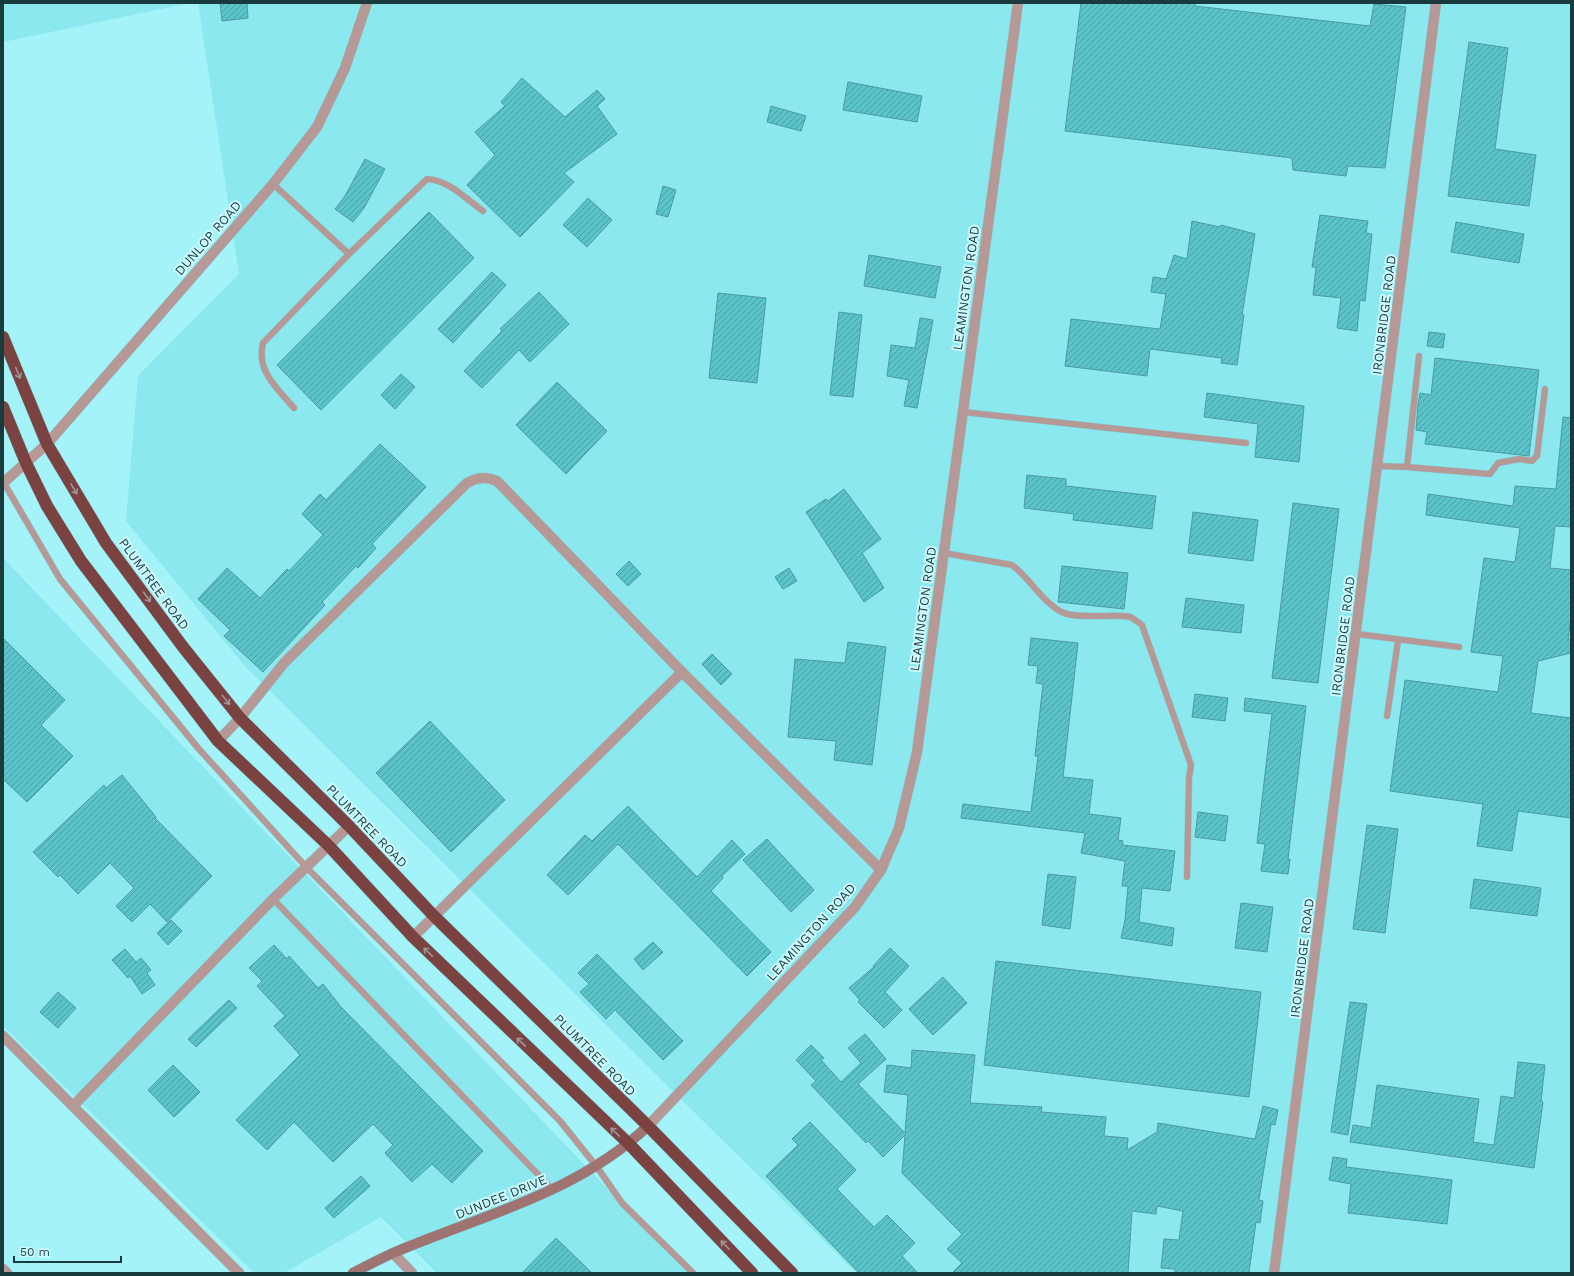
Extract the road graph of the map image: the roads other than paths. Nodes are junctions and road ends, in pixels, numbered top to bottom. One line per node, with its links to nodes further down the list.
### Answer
1 (367, 3): 4 (street, DUNLOP ROAD)
2 (1018, 3): 12 (street, LEAMINGTON ROAD)
3 (1436, 3): 16 (street, IRONBRIDGE ROAD)
4 (273, 184): 6 (lane); 14 (street, DUNLOP ROAD)
5 (483, 211): 6 (lane)
6 (349, 254): 11 (lane)
7 (3, 337): 14 (highway, PLUMTREE ROAD, one-way to 14)
8 (1419, 356): 17 (lane)
9 (1545, 389): 17 (lane)
10 (3, 407): 15 (highway)
11 (294, 408)
12 (963, 412): 13 (lane); 19 (street, LEAMINGTON ROAD)
13 (1246, 443)
14 (47, 444): 15 (street, DUNLOP ROAD); 25 (highway, PLUMTREE ROAD, one-way to 25)
15 (26, 463): 18 (street, DUNLOP ROAD); 26 (highway)
16 (1378, 466): 17 (lane); 20 (street, IRONBRIDGE ROAD)
17 (1407, 467)
18 (4, 483): 29 (lane)
19 (944, 553): 30 (street, LEAMINGTON ROAD); 31 (lane)
20 (1357, 634): 21 (lane); 50 (street, IRONBRIDGE ROAD)
21 (1398, 641): 22 (lane); 24 (lane)
22 (1459, 647)
23 (682, 672): 25 (street); 30 (street); 33 (street)
24 (1386, 716)
25 (240, 718): 26 (street); 27 (highway, PLUMTREE ROAD)
26 (218, 741): 28 (highway)
27 (349, 826): 28 (street); 33 (highway, PLUMTREE ROAD)
28 (329, 846): 29 (street); 34 (highway)
29 (307, 868): 32 (street); 39 (lane)
30 (881, 870): 37 (street, LEAMINGTON ROAD)
31 (1187, 877)
32 (273, 899): 36 (street); 40 (lane)
33 (433, 915): 34 (street); 37 (highway, PLUMTREE ROAD)
34 (412, 937): 38 (highway, one-way to 34)
35 (3, 1036): 36 (street)
36 (73, 1106): 44 (street)
37 (648, 1126): 38 (street, DUNDEE DRIVE); 49 (highway, PLUMTREE ROAD)
38 (628, 1144): 39 (street, DUNDEE DRIVE); 48 (highway, one-way to 38)
39 (597, 1166): 40 (street, DUNDEE DRIVE); 47 (lane)
40 (554, 1190): 41 (street, DUNDEE DRIVE)
41 (393, 1253): 45 (street, DUNDEE DRIVE); 46 (street)
42 (3, 1269): 43 (street)
43 (7, 1273)
44 (238, 1273)
45 (352, 1273)
46 (412, 1273)
47 (693, 1273)
48 (752, 1273)
49 (792, 1273)
50 (1274, 1273)

